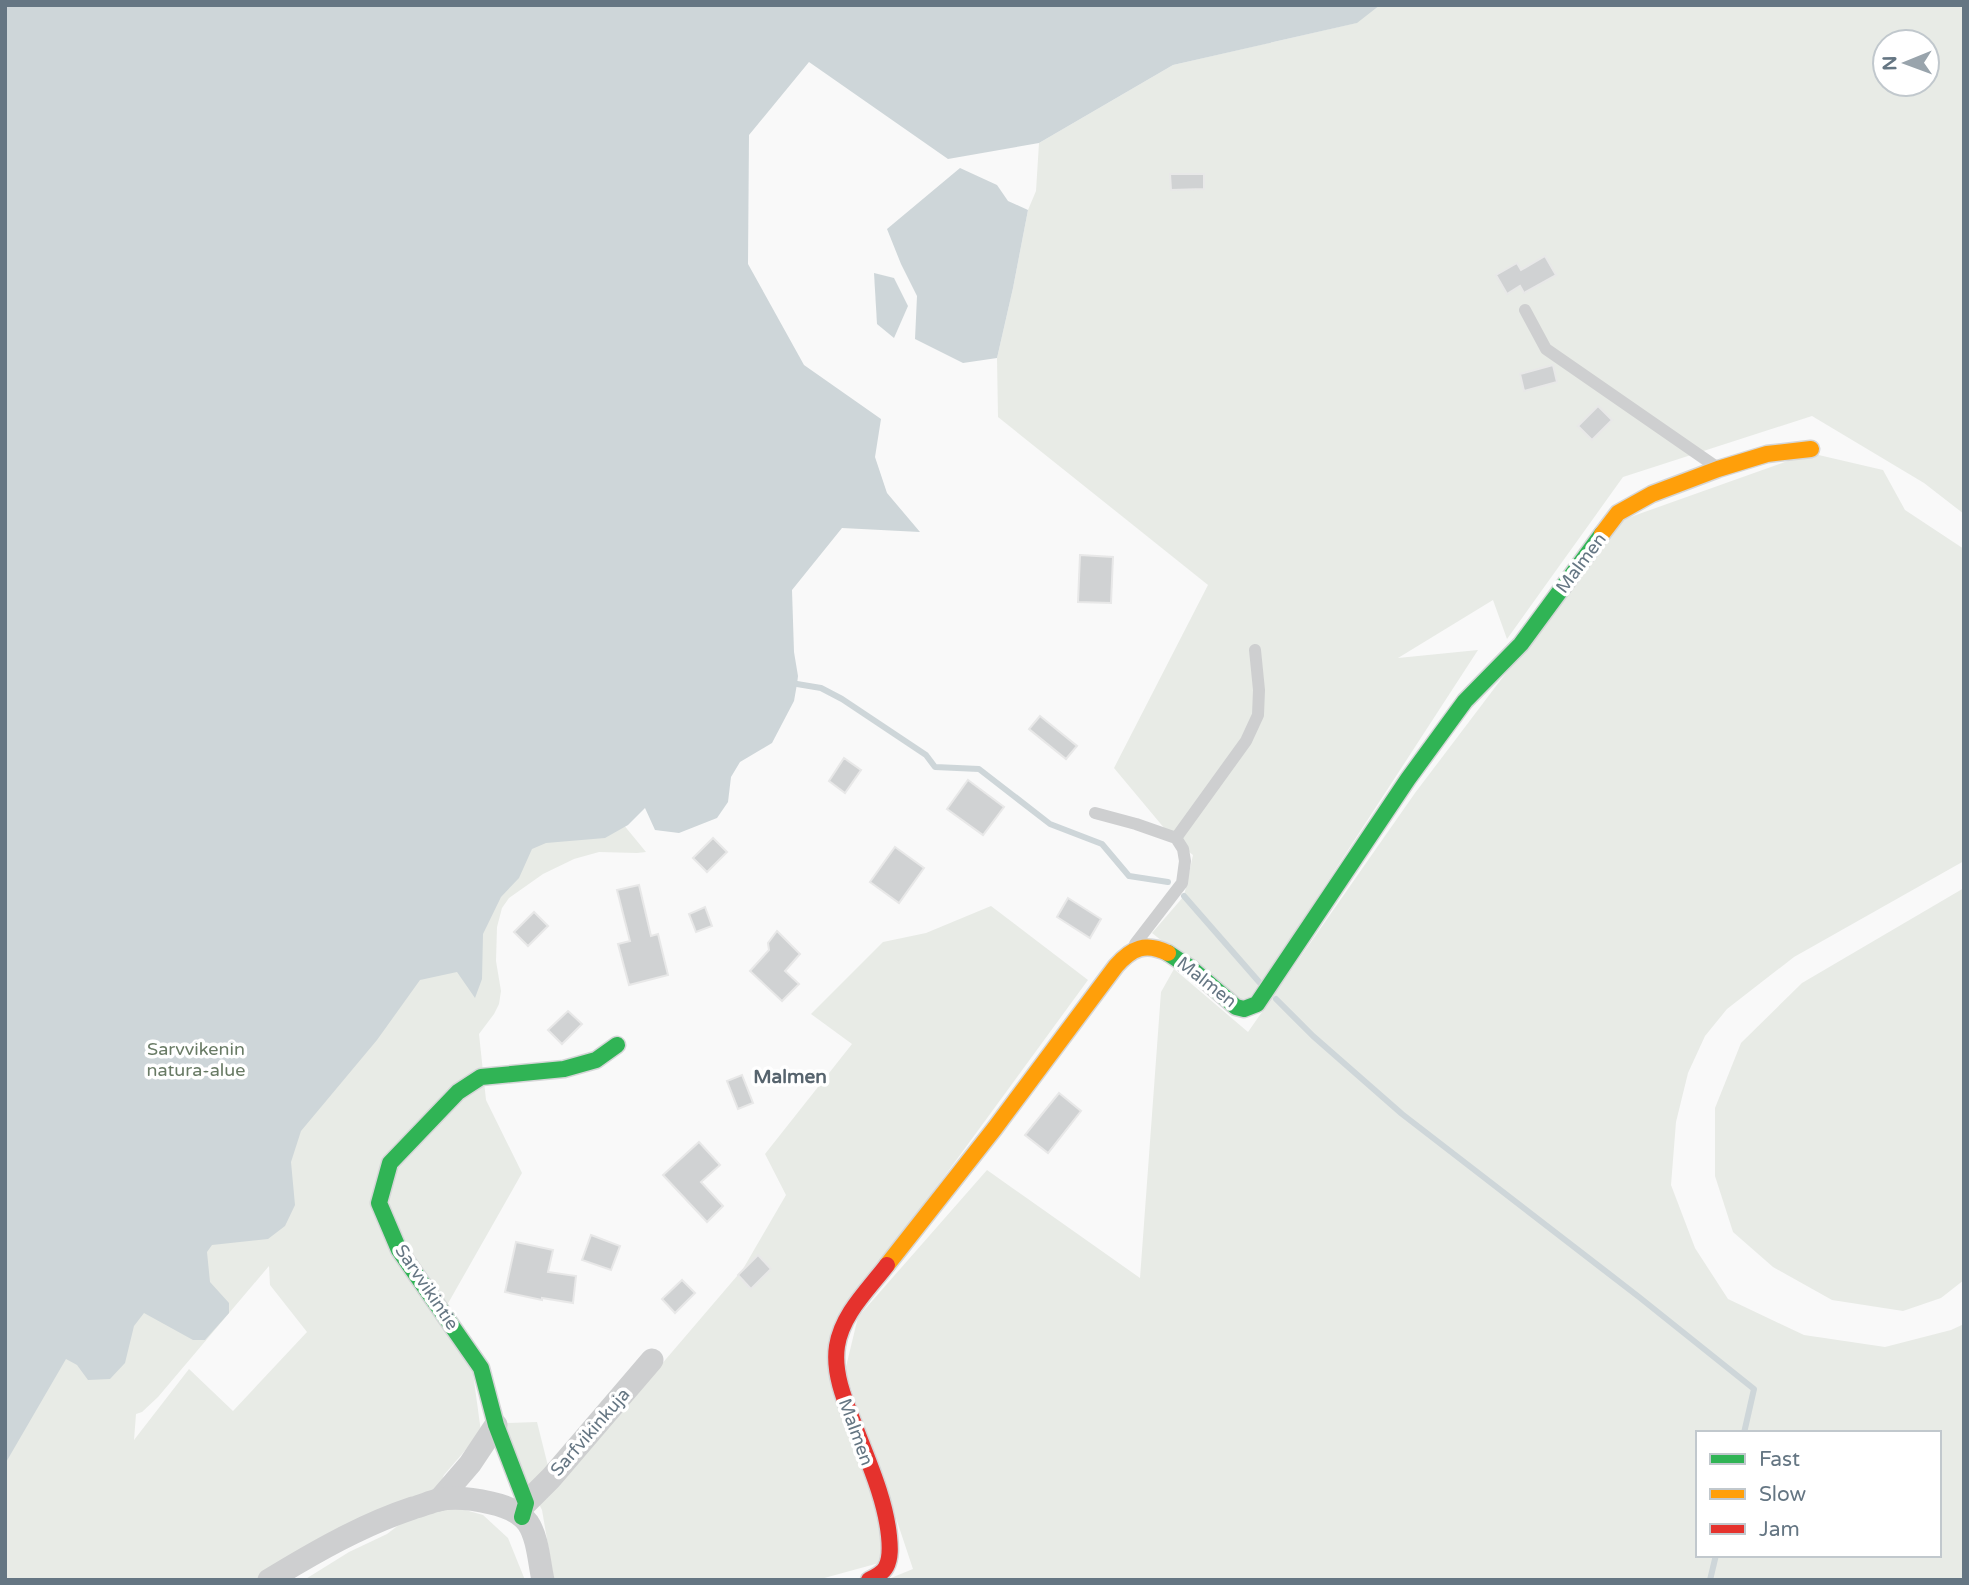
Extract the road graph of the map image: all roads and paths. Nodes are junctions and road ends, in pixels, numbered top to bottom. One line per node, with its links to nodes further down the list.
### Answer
1 (1525, 310): 3 (lane)
2 (1811, 449): 3 (street, Malmen)
3 (1718, 468): 7 (street, Malmen)
4 (1255, 650): 6 (lane)
5 (1096, 813): 6 (lane)
6 (1176, 838): 7 (lane)
7 (1131, 950): 15 (street, Malmen)
8 (617, 1045): 10 (street, Sarvvikintie)
9 (652, 1360): 12 (street, Sarfvikinkuja)
10 (496, 1425): 11 (street); 12 (street, Sarvvikintie)
11 (439, 1500): 12 (street); 13 (street)
12 (524, 1510): 14 (street)
13 (269, 1580)
14 (544, 1580)
15 (869, 1580)

